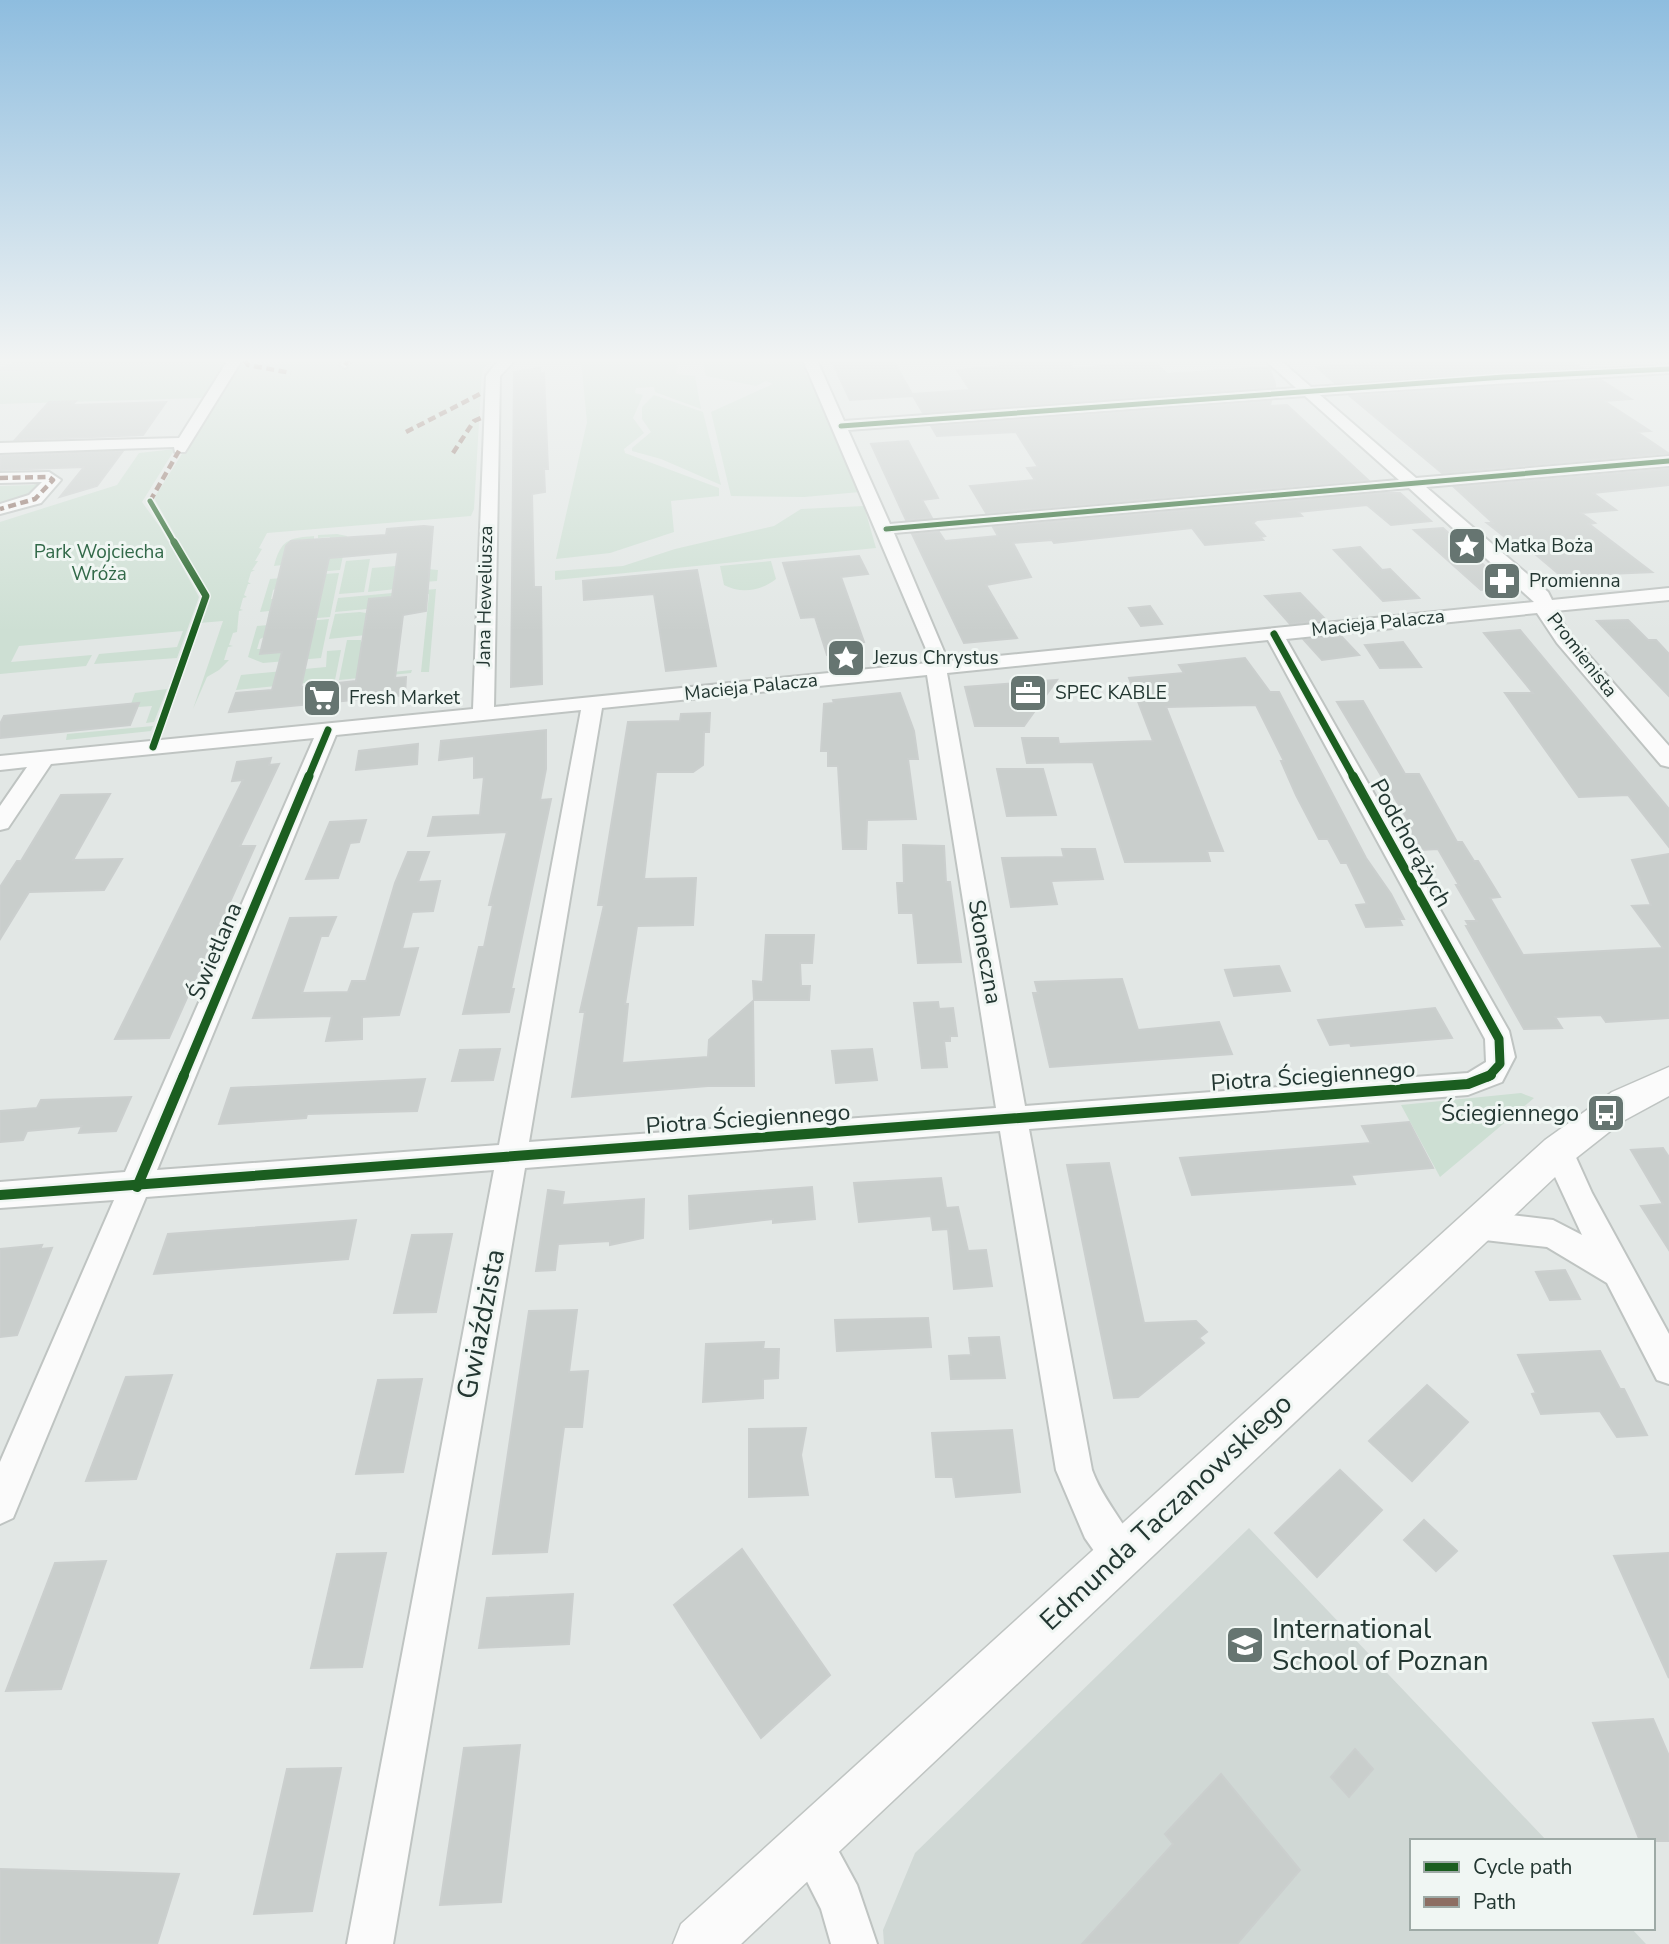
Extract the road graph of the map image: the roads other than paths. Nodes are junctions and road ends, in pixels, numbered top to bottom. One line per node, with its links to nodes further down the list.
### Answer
1 (491, 451): 14 (street, Jana Heweliusza)
2 (852, 451): 8 (street, Słoneczna)
3 (1377, 451): 6 (street, Promienista)
4 (1669, 461): 6 (street)
5 (0, 478): 7 (street)
6 (1414, 483): 8 (street); 10 (street, Promienista)
7 (0, 509)
8 (886, 529): 12 (street, Słoneczna)
9 (1669, 594): 10 (street, Macieja Palacza)
10 (1545, 606): 11 (street, Macieja Palacza); 17 (street, Promienista)
11 (1273, 634): 12 (street, Macieja Palacza); 20 (street, Podchorążych)
12 (936, 668): 13 (street, Macieja Palacza); 22 (street, Słoneczna)
13 (593, 703): 14 (street, Macieja Palacza); 24 (street, Gwiaździsta)
14 (483, 714): 15 (street, Macieja Palacza)
15 (328, 730): 16 (street, Macieja Palacza); 25 (street, Świetlana)
16 (44, 759): 18 (street, Macieja Palacza); 19 (street)
17 (1669, 760)
18 (0, 763)
19 (0, 823)
20 (1497, 1073): 22 (street, Piotra Ściegiennego)
21 (1655, 1086): 23 (street, Edmunda Taczanowskiego)
22 (1015, 1118): 24 (street, Piotra Ściegiennego); 31 (street, Słoneczna)
23 (1558, 1151): 27 (street, Edmunda Taczanowskiego); 28 (street)
24 (513, 1156): 25 (street, Piotra Ściegiennego); 33 (street, Gwiaździsta)
25 (136, 1186): 26 (street, Piotra Ściegiennego); 30 (street, Świetlana)
26 (0, 1195)
27 (1476, 1225): 28 (street); 31 (street, Edmunda Taczanowskiego)
28 (1617, 1273): 29 (street)
29 (1669, 1367)
30 (0, 1504)
31 (1120, 1554): 32 (street, Edmunda Taczanowskiego)
32 (810, 1844): 34 (street, Edmunda Taczanowskiego); 35 (street)
33 (370, 1944)
34 (701, 1944)
35 (854, 1944)

